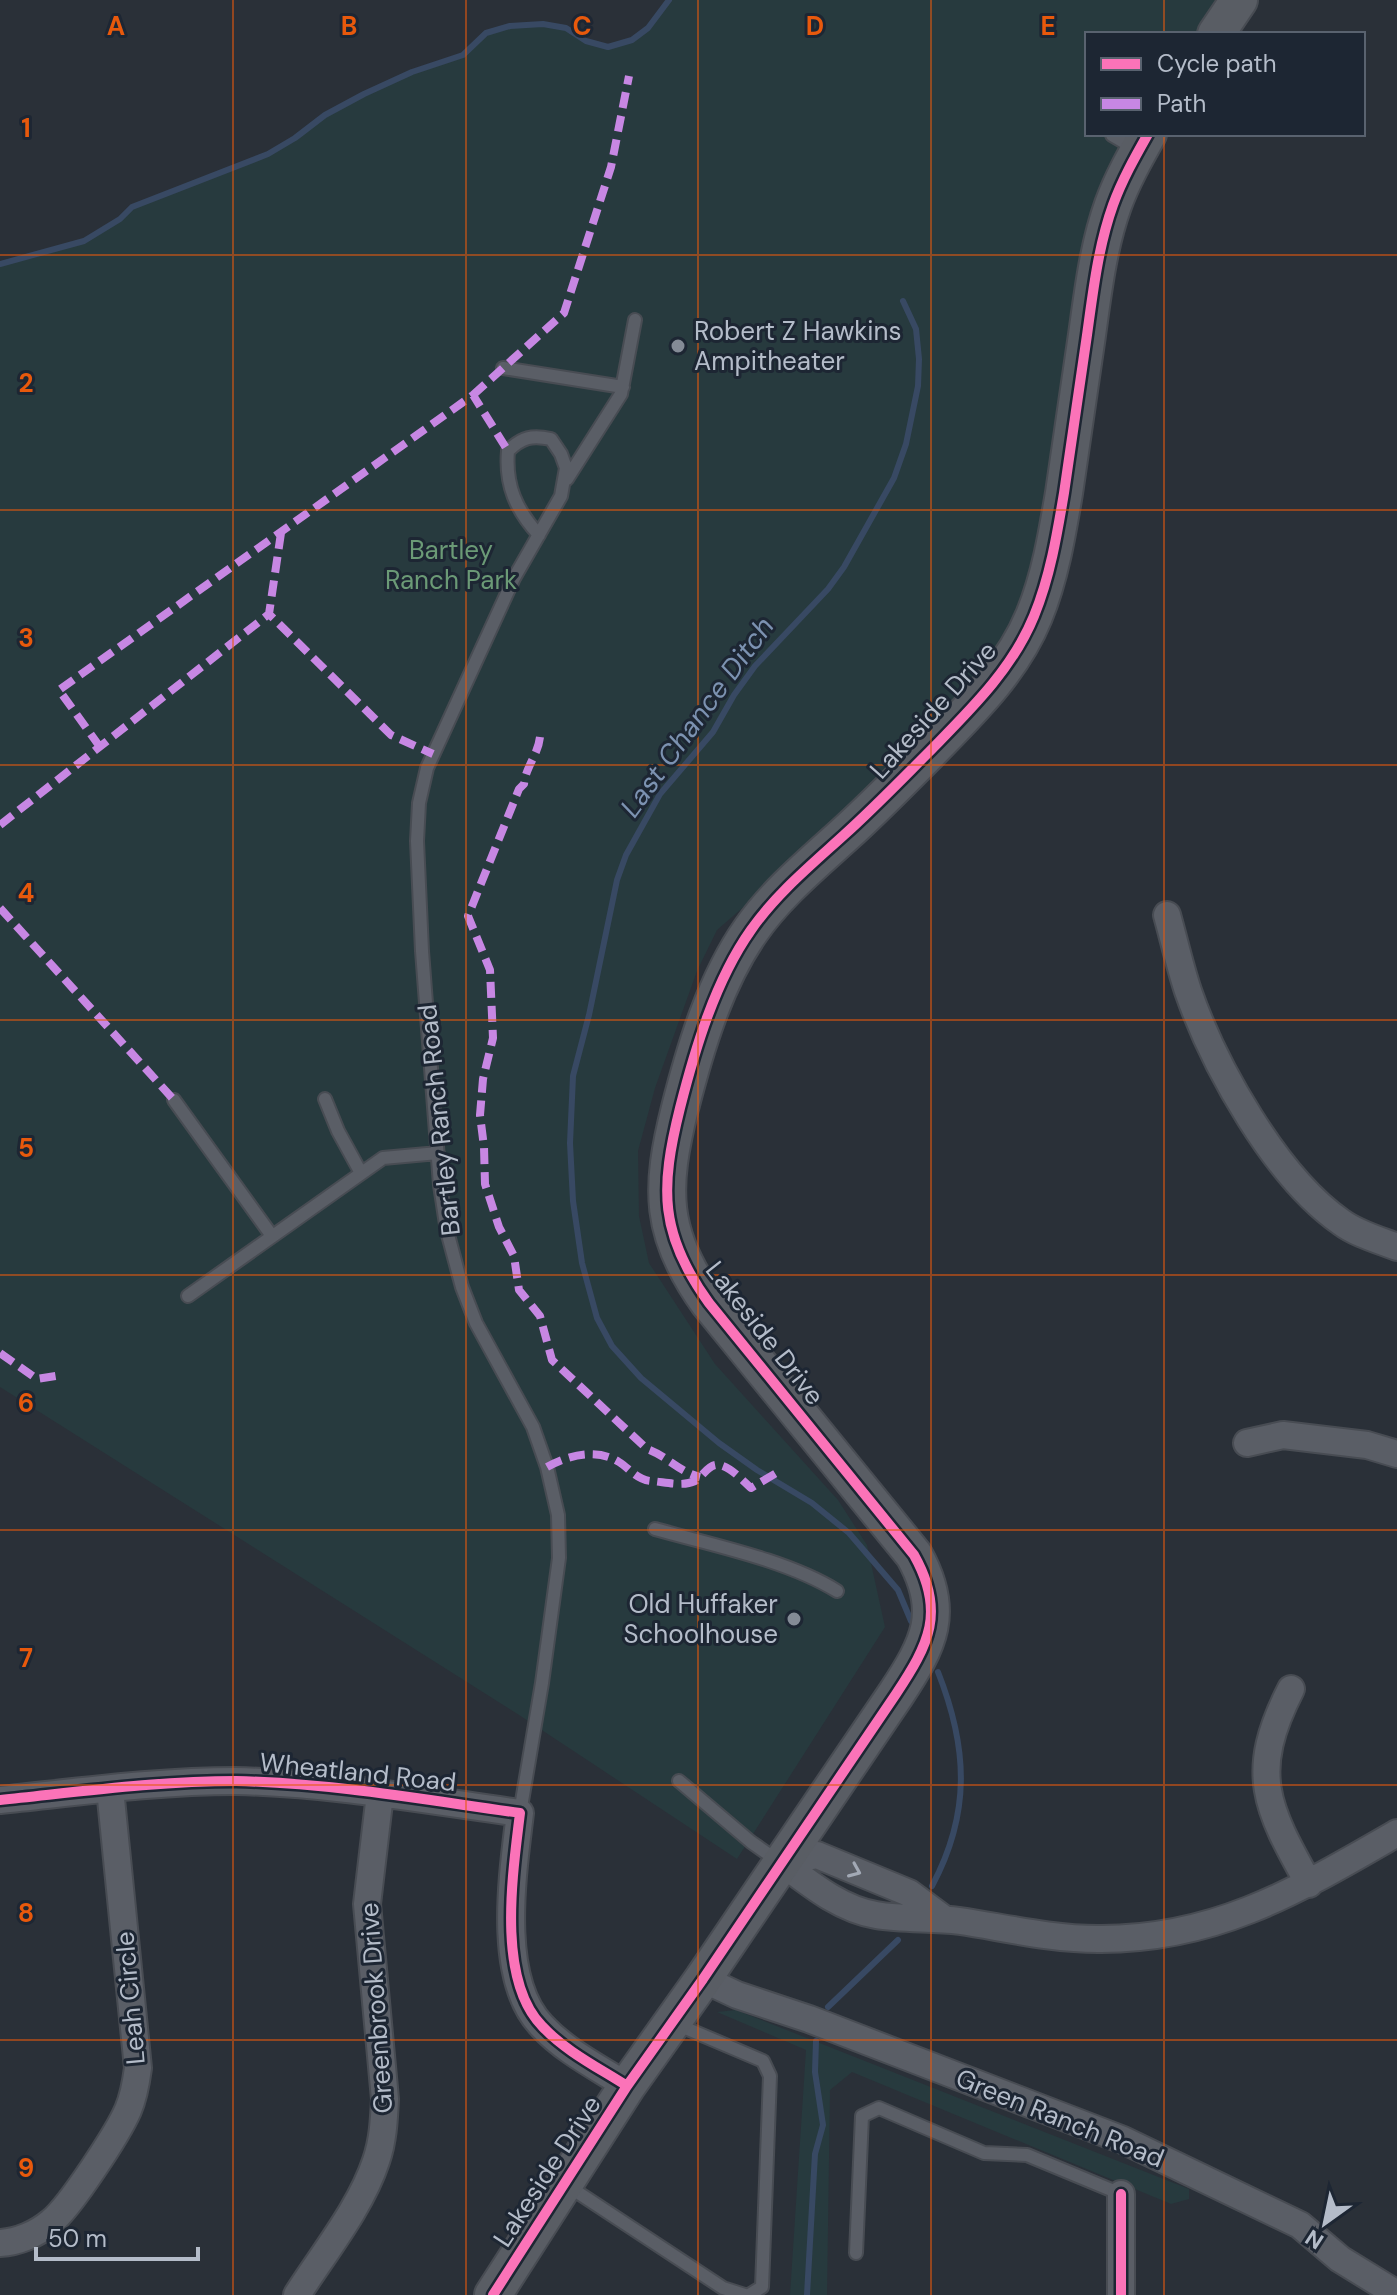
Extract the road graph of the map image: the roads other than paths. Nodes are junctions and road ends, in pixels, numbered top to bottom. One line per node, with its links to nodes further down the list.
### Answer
1 (1239, 0): 2 (street)
2 (1217, 32)
3 (1133, 140): 28 (street, Lakeside Drive)
4 (635, 320): 6 (lane, Bartley Ranch Road)
5 (503, 368): 6 (lane)
6 (623, 387): 7 (lane, Bartley Ranch Road)
7 (565, 482): 8 (lane, Bartley Ranch Road); 8 (lane)
8 (539, 535): 12 (lane, Bartley Ranch Road)
9 (1167, 915): 15 (street)
10 (325, 1099): 13 (lane)
11 (174, 1100): 14 (lane)
12 (438, 1153): 13 (lane); 26 (lane, Bartley Ranch Road)
13 (361, 1173): 14 (lane)
14 (272, 1236): 16 (lane)
15 (1397, 1247)
16 (188, 1296)
17 (1247, 1443): 18 (street)
18 (1397, 1454)
19 (655, 1529): 20 (lane)
20 (837, 1591)
21 (1291, 1689): 29 (street)
22 (679, 1781): 28 (lane)
23 (110, 1789): 24 (street, Wheatland Road); 25 (street, Wheatland Road); 35 (street, Leah Circle)
24 (380, 1794): 26 (street, Wheatland Road); 38 (street, Greenbrook Drive)
25 (0, 1800)
26 (520, 1813): 32 (street, Bartley Ranch Road)
27 (1397, 1833): 29 (street)
28 (781, 1862): 29 (street, one-way to 29); 30 (street, Lakeside Drive)
29 (1309, 1884)
30 (703, 1979): 31 (street, Lakeside Drive); 37 (street, Green Ranch Road)
31 (673, 2022): 32 (street, Lakeside Drive); 40 (lane)
32 (627, 2086): 33 (street, Lakeside Drive)
33 (564, 2184): 39 (street, Lakeside Drive); 40 (lane)
34 (1121, 2194): 36 (lane); 41 (street)
35 (0, 2243)
36 (856, 2253)
37 (1397, 2294)
38 (297, 2295)
39 (493, 2295)
40 (747, 2295)
41 (1121, 2295)

